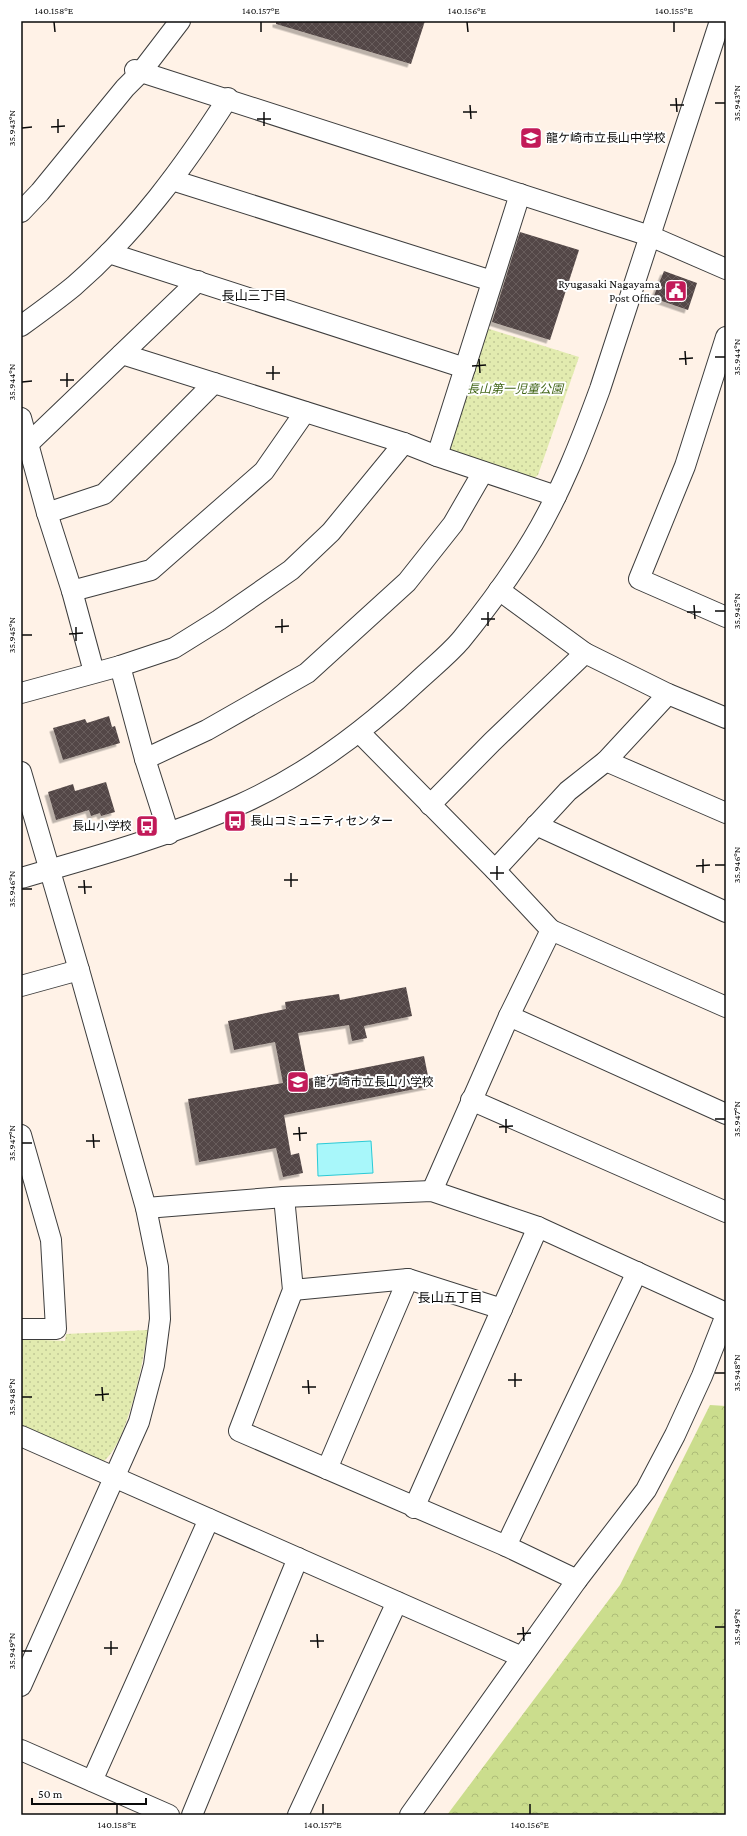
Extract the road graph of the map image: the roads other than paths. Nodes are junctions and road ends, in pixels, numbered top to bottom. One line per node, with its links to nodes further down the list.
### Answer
1 (180, 21): 3 (street)
2 (720, 21): 8 (street)
3 (138, 71): 4 (street); 7 (street)
4 (228, 98): 5 (street); 6 (street)
5 (172, 180): 9 (street); 12 (street)
6 (520, 194): 8 (street); 12 (street)
7 (21, 212)
8 (650, 236): 10 (street); 25 (street)
9 (109, 253): 11 (street); 13 (street)
10 (726, 269)
11 (198, 281): 15 (street); 16 (street)
12 (492, 281): 16 (street)
13 (21, 326)
14 (726, 337): 17 (street)
15 (122, 354): 18 (street); 22 (street)
16 (465, 368): 23 (street)
17 (720, 380): 29 (street)
18 (214, 383): 19 (street); 26 (street)
19 (306, 412): 21 (street); 28 (street)
20 (21, 418): 22 (street)
21 (404, 443): 23 (street); 31 (street)
22 (28, 444): 26 (street)
23 (437, 456): 24 (street)
24 (483, 472): 25 (street); 37 (street)
25 (556, 496): 27 (street)
26 (46, 513): 28 (street)
27 (499, 590): 30 (street); 36 (street)
28 (72, 591): 32 (street)
29 (725, 613)
30 (585, 653): 34 (street); 40 (street)
31 (120, 666): 32 (street); 37 (street)
32 (94, 672): 33 (street)
33 (21, 693)
34 (668, 694): 35 (street); 38 (street)
35 (726, 718)
36 (359, 732): 40 (street); 43 (street)
37 (145, 759): 43 (street)
38 (606, 761): 41 (street); 42 (street)
39 (21, 772): 44 (street)
40 (430, 805): 45 (street)
41 (726, 813)
42 (536, 825): 45 (street); 47 (street)
43 (169, 834): 44 (street)
44 (49, 870): 46 (street); 49 (street)
45 (495, 870): 48 (street)
46 (21, 878)
47 (726, 912)
48 (551, 930): 51 (street); 52 (street)
49 (79, 970): 50 (street); 58 (street)
50 (21, 986)
51 (726, 1007)
52 (510, 1016): 53 (street); 54 (street)
53 (471, 1100): 56 (street); 59 (street)
54 (726, 1114)
55 (21, 1135): 66 (street)
56 (432, 1191): 57 (street); 60 (street)
57 (284, 1197): 58 (street); 63 (street)
58 (146, 1208): 69 (street)
59 (726, 1212)
60 (538, 1227): 61 (street); 64 (street)
61 (637, 1272): 65 (street); 72 (street)
62 (408, 1279): 63 (street); 64 (street); 68 (street)
63 (293, 1290): 68 (street)
64 (502, 1309): 70 (street)
65 (726, 1314): 74 (street)
66 (21, 1329)
67 (23, 1442): 69 (street)
68 (327, 1469): 70 (street)
69 (115, 1478): 71 (street); 77 (street)
70 (414, 1508): 72 (street)
71 (210, 1519): 73 (street); 79 (street)
72 (506, 1546): 74 (street)
73 (298, 1558): 75 (street); 81 (street)
74 (577, 1580): 76 (street)
75 (397, 1602): 76 (street); 82 (street)
76 (522, 1657): 83 (street)
77 (21, 1686)
78 (21, 1750): 79 (street)
79 (92, 1782): 80 (street)
80 (169, 1815)
81 (192, 1815)
82 (298, 1815)
83 (410, 1815)

